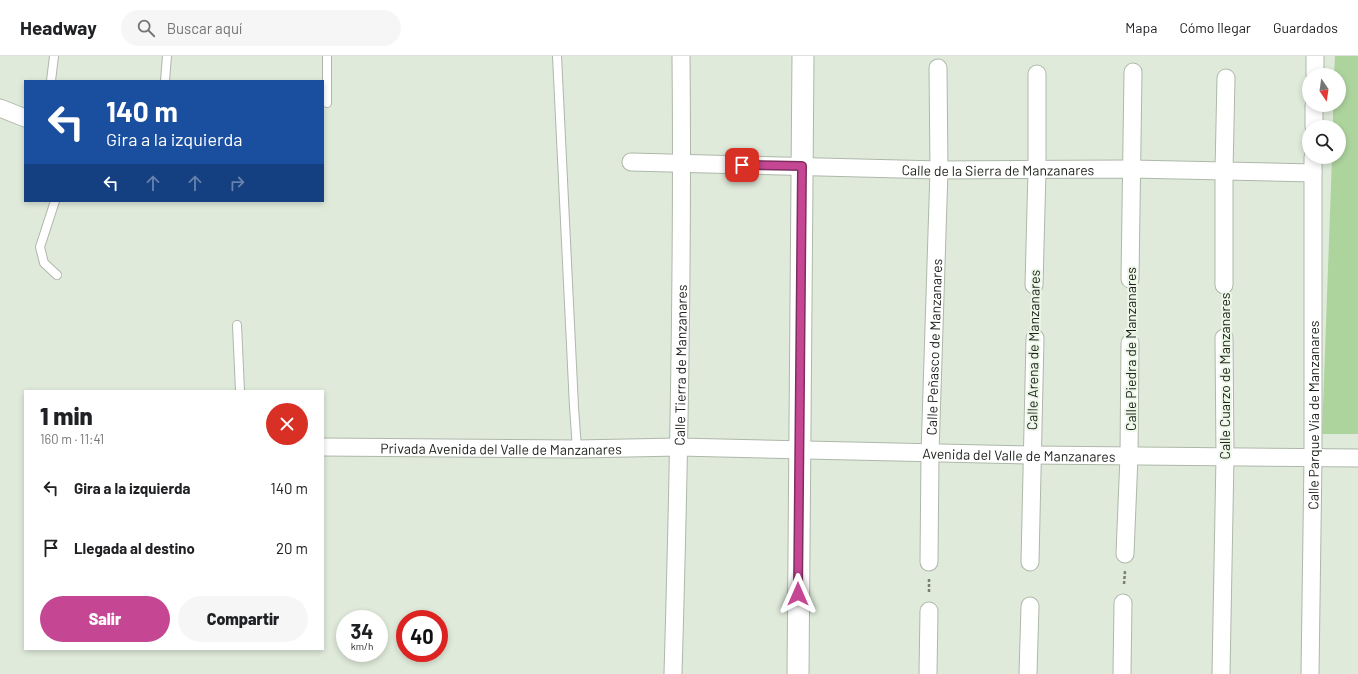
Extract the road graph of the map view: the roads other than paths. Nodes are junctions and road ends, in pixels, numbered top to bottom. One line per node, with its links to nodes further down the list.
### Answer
1 (54, 56): 13 (lane)
2 (168, 56): 14 (lane)
3 (327, 56): 15 (lane)
4 (557, 56): 38 (lane)
5 (681, 56): 19 (street, Calle Tierra de Manzanares)
6 (803, 56): 21 (street)
7 (1315, 56): 9 (street)
8 (938, 68): 23 (street, Calle Peñasco de Manzanares)
9 (1315, 68)
10 (1133, 72): 22 (street, Calle Piedra de Manzanares)
11 (1037, 74): 24 (street, Calle Arena de Manzanares)
12 (1226, 78): 25 (street, Calle Cuarzo de Manzanares)
13 (51, 80)
14 (164, 80)
15 (327, 103)
16 (0, 108): 17 (street)
17 (24, 118)
18 (631, 162): 19 (street, Calle de la Sierra de Manzanares)
19 (682, 164): 21 (street, Calle de la Sierra de Manzanares); 37 (street, Calle Tierra de Manzanares)
20 (1313, 165): 25 (street, Calle de la Sierra de Manzanares); 44 (street, Calle Parque Vía de Manzanares)
21 (802, 166): 23 (street, Calle de la Sierra de Manzanares); 39 (street)
22 (1131, 169): 24 (street, Calle de la Sierra de Manzanares); 25 (street, Calle de la Sierra de Manzanares); 28 (street, Calle Piedra de Manzanares)
23 (939, 170): 24 (street, Calle de la Sierra de Manzanares); 40 (street, Calle Peñasco de Manzanares)
24 (1037, 170): 30 (street, Calle Arena de Manzanares)
25 (1224, 171): 29 (street, Calle Cuarzo de Manzanares)
26 (55, 202): 27 (lane)
27 (57, 275)
28 (1130, 279)
29 (1224, 284)
30 (1034, 285)
31 (237, 325): 35 (lane)
32 (1035, 338): 41 (street, Calle Arena de Manzanares)
33 (1224, 338): 43 (street, Calle Cuarzo de Manzanares)
34 (1130, 343): 42 (street, Calle Piedra de Manzanares)
35 (240, 390)
36 (324, 447): 38 (street, Privada Avenida del Valle de Manzanares)
37 (679, 447): 38 (street, Privada Avenida del Valle de Manzanares); 39 (street, Avenida del Valle de Manzanares); 52 (street, Calle Tierra de Manzanares)
38 (577, 449)
39 (799, 450): 40 (street, Avenida del Valle de Manzanares); 53 (street)
40 (930, 454): 41 (street, Avenida del Valle de Manzanares); 47 (street, Calle Peñasco de Manzanares)
41 (1032, 456): 42 (street, Avenida del Valle de Manzanares); 48 (street, Calle Arena de Manzanares)
42 (1129, 456): 43 (street, Avenida del Valle de Manzanares); 46 (street, Calle Piedra de Manzanares)
43 (1224, 457): 44 (street, Avenida del Valle de Manzanares); 57 (street, Calle Cuarzo de Manzanares)
44 (1313, 458): 45 (street, Avenida del Valle de Manzanares); 58 (street, Calle Parque Vía de Manzanares)
45 (1358, 458)
46 (1125, 554)
47 (929, 562)
48 (1030, 562)
49 (1123, 603): 56 (street)
50 (1030, 606): 55 (street)
51 (929, 610): 54 (street)
52 (673, 674)
53 (798, 674)
54 (928, 674)
55 (1028, 674)
56 (1122, 674)
57 (1221, 674)
58 (1310, 674)

